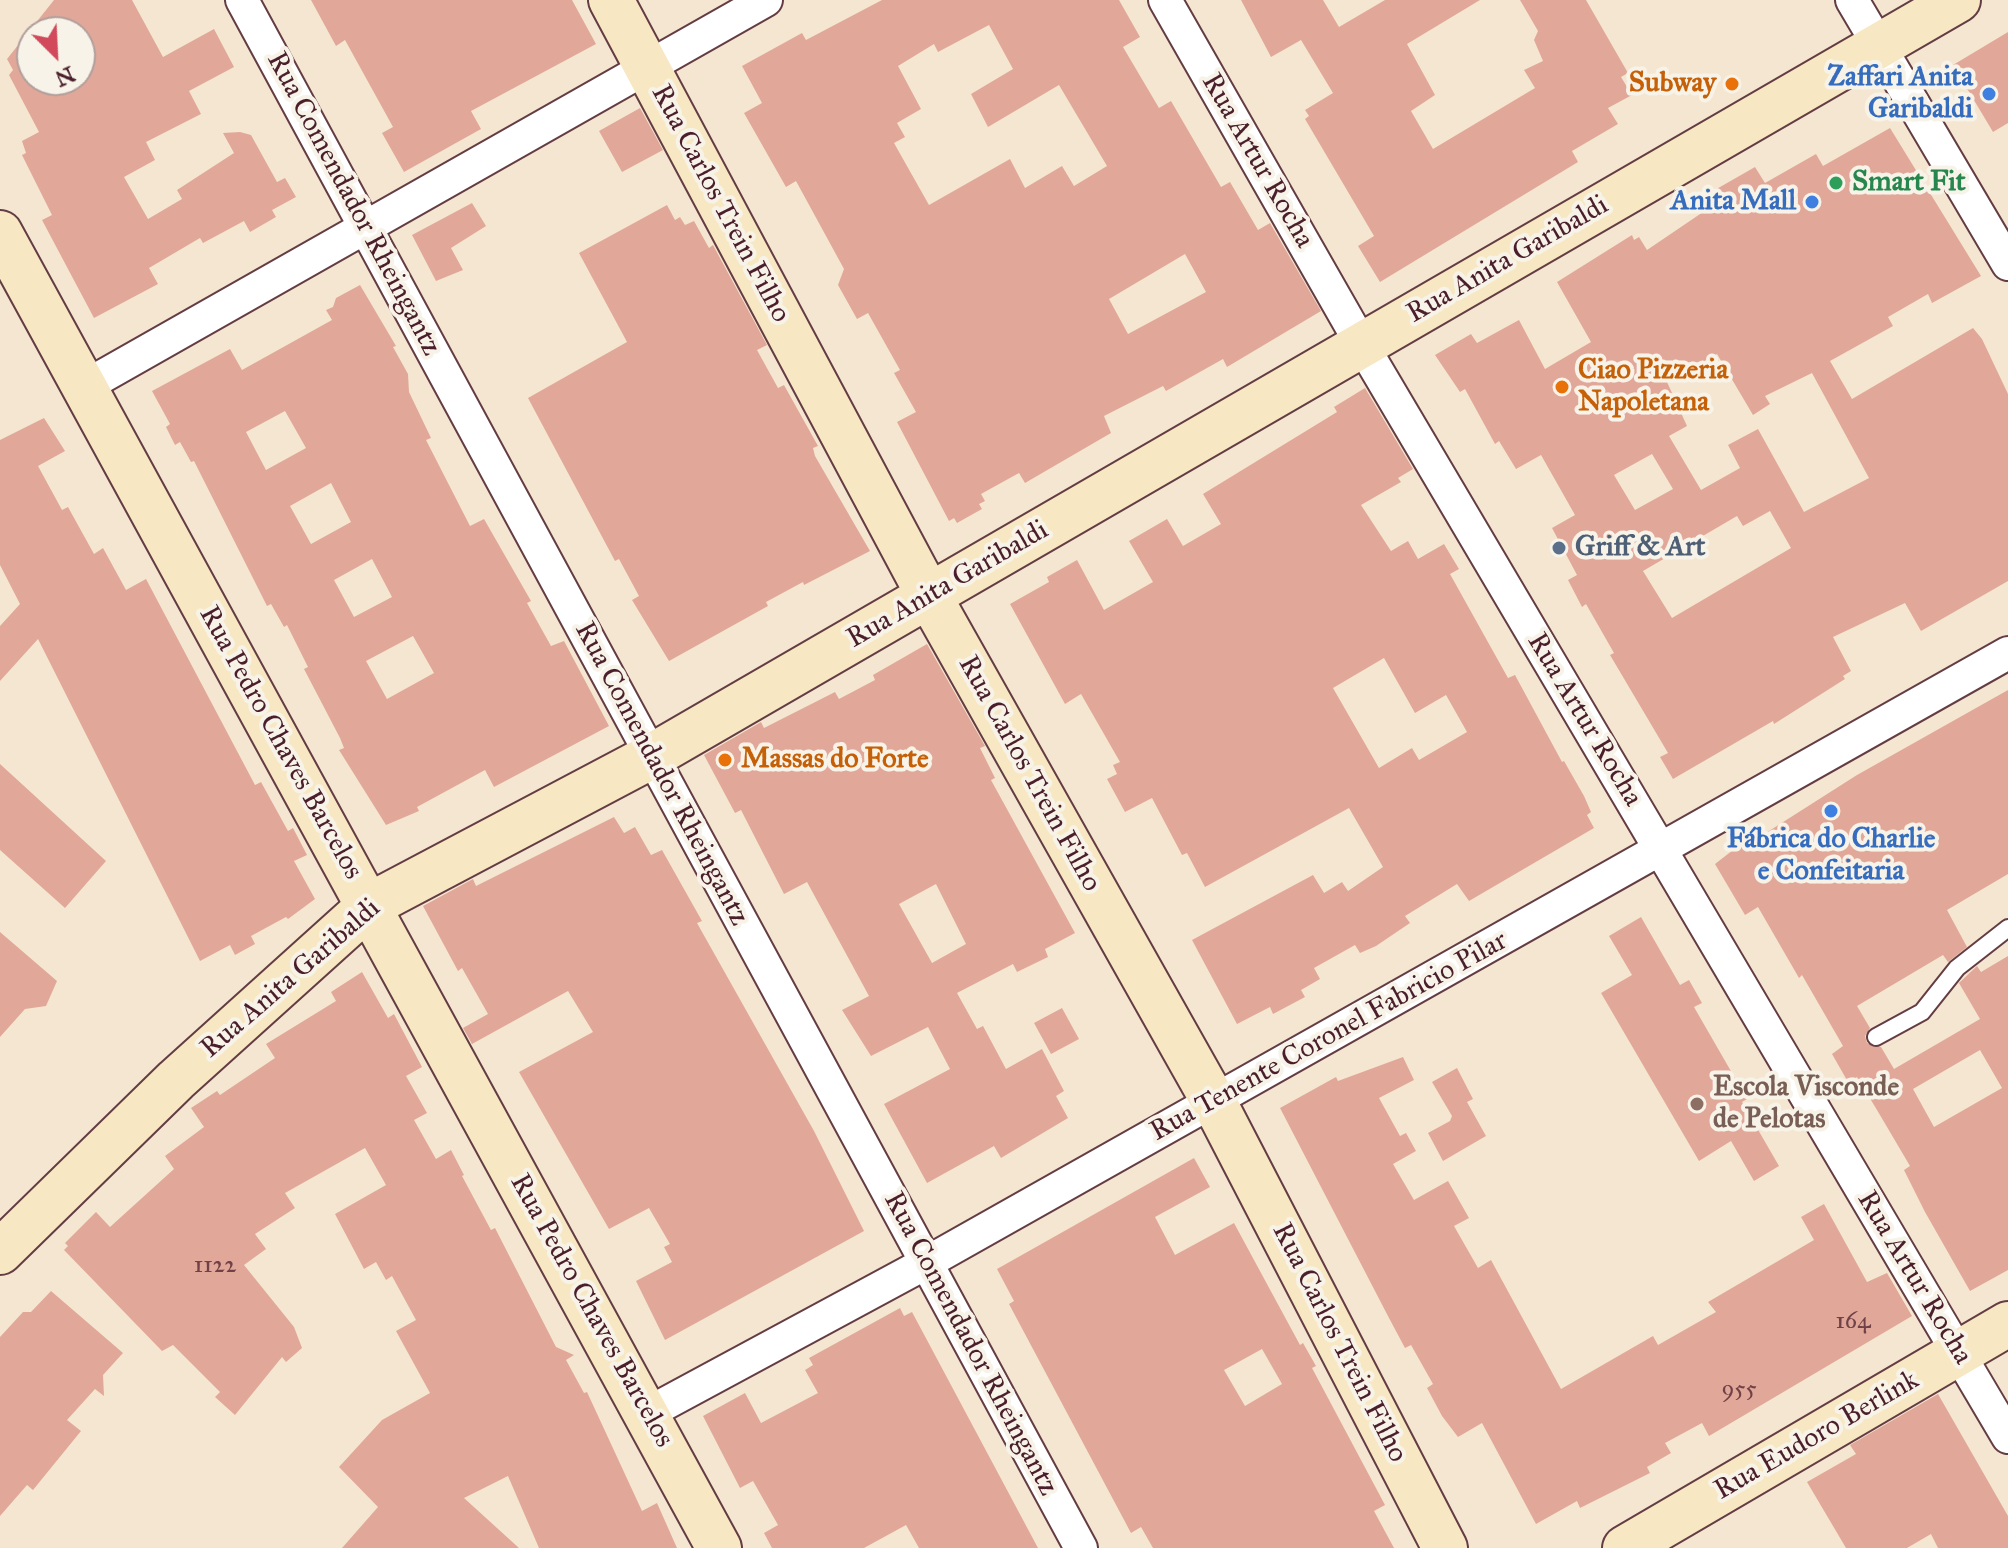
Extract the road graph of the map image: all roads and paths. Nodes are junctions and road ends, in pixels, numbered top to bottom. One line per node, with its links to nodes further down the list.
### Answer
1 (242, 0): 9 (street, Rua Comendador Rheingantz)
2 (611, 0): 8 (street, Rua Carlos Trein Filho)
3 (766, 0): 8 (street)
4 (1165, 0): 12 (street, Rua Artur Rocha)
5 (1852, 0): 7 (street)
6 (1958, 0): 7 (street, Rua Anita Garibaldi)
7 (1879, 46): 11 (street); 12 (street, Rua Anita Garibaldi)
8 (647, 68): 9 (street); 14 (street, Rua Carlos Trein Filho)
9 (366, 229): 13 (street); 16 (street, Rua Comendador Rheingantz)
10 (0, 233): 13 (street, Rua Pedro Chaves Barcelos)
11 (2008, 264)
12 (1362, 345): 14 (street, Rua Anita Garibaldi); 17 (street, Rua Artur Rocha)
13 (82, 388): 18 (street, Rua Pedro Chaves Barcelos)
14 (929, 596): 16 (street, Rua Anita Garibaldi); 21 (street, Rua Carlos Trein Filho)
15 (2008, 653): 17 (street, Rua Tenente Coronel Fabricio Pilar)
16 (652, 756): 18 (street, Rua Anita Garibaldi); 23 (street, Rua Comendador Rheingantz)
17 (1661, 851): 21 (street, Rua Tenente Coronel Fabricio Pilar); 25 (street, Rua Artur Rocha)
18 (370, 905): 22 (street, Rua Anita Garibaldi); 26 (street, Rua Pedro Chaves Barcelos)
19 (2008, 928): 20 (lane)
20 (1876, 1037)
21 (1214, 1102): 23 (street, Rua Tenente Coronel Fabricio Pilar); 30 (street, Rua Carlos Trein Filho)
22 (0, 1252)
23 (926, 1263): 26 (street, Rua Tenente Coronel Fabricio Pilar); 29 (street, Rua Comendador Rheingantz)
24 (2008, 1324): 25 (street, Rua Eudoro Berlink)
25 (1958, 1353): 27 (street, Rua Artur Rocha); 31 (street, Rua Eudoro Berlink)
26 (646, 1414): 28 (street, Rua Pedro Chaves Barcelos)
27 (2008, 1437)
28 (719, 1548)
29 (1081, 1548)
30 (1445, 1548)
31 (1625, 1548)

